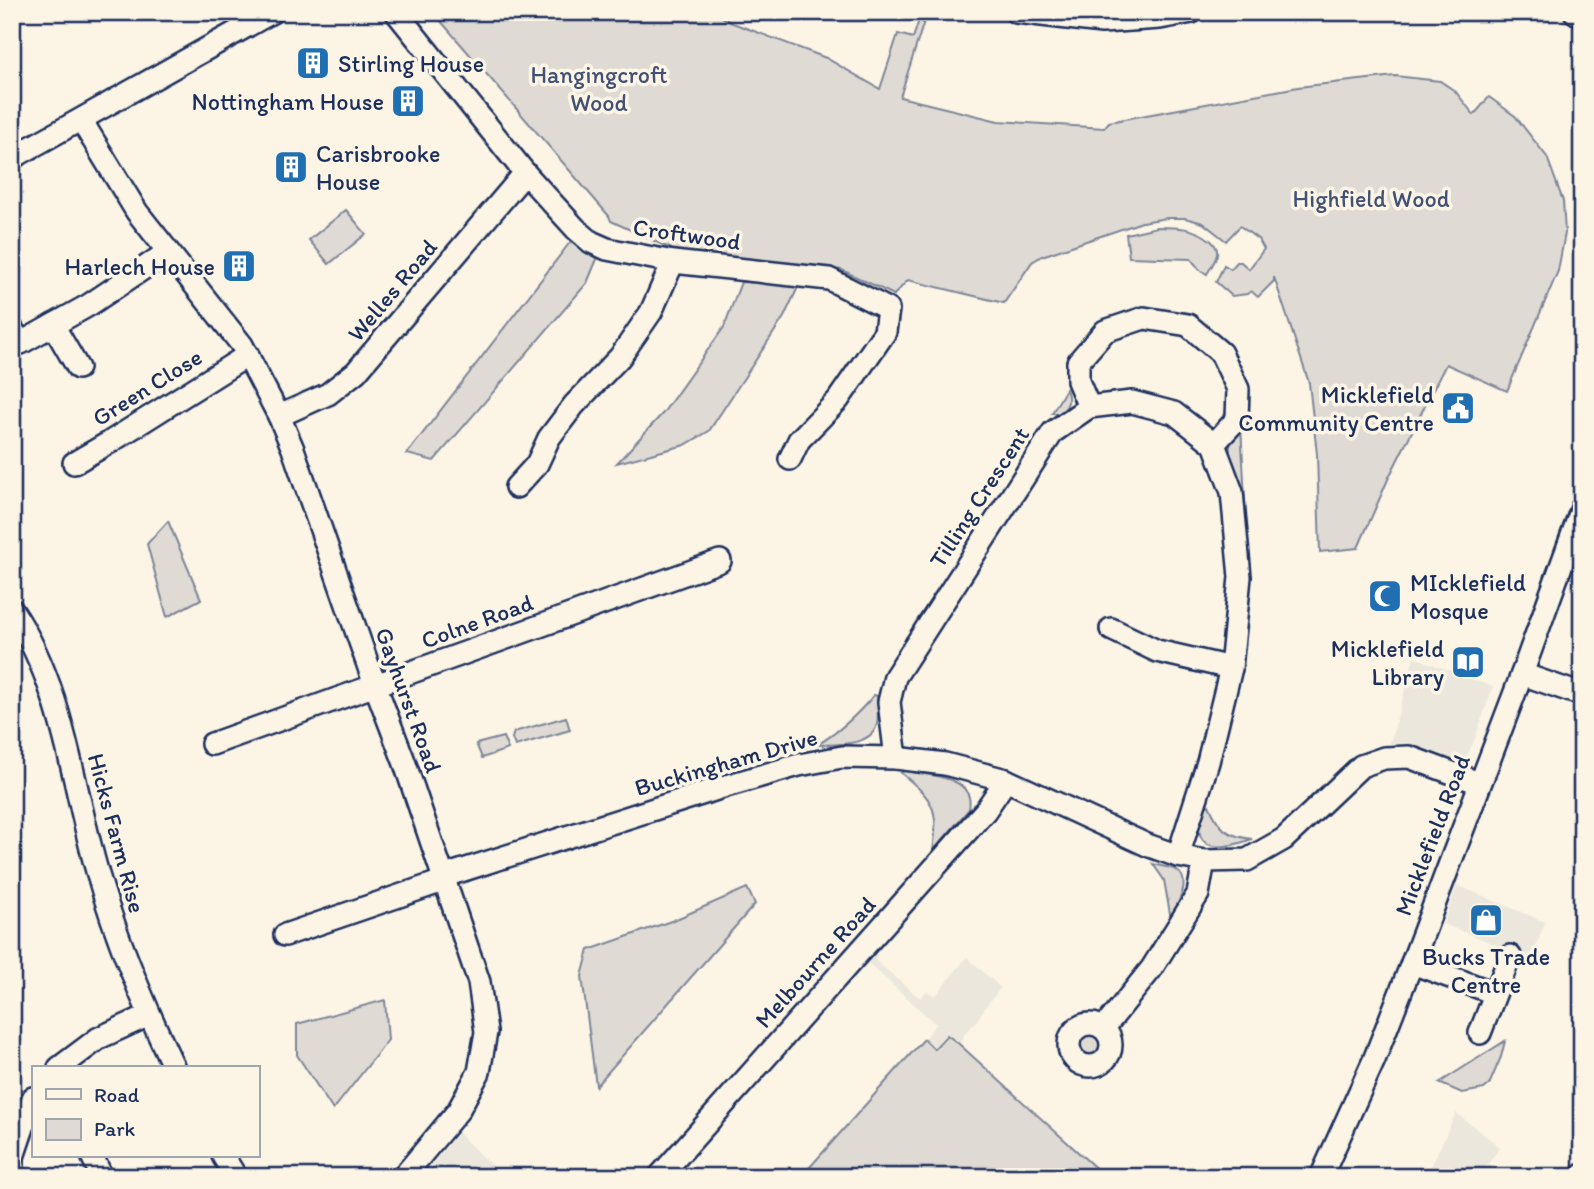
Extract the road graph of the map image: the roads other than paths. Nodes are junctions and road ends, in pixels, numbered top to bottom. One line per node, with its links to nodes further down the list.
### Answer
1 (272, 12): 7 (street)
2 (396, 12): 9 (street, Croftwood)
3 (1018, 12): 4 (street)
4 (1192, 12)
5 (1575, 12): 6 (street)
6 (1582, 17)
7 (81, 120): 8 (street); 10 (street, Gayhurst Road)
8 (12, 158)
9 (525, 173): 11 (street, Croftwood); 17 (street, Welles Road)
10 (169, 252): 12 (street); 14 (street, Gayhurst Road)
11 (673, 262): 19 (street, Croftwood); 21 (street)
12 (53, 325): 13 (street); 15 (street)
13 (12, 329)
14 (248, 355): 17 (street, Gayhurst Road); 20 (street, Green Close)
15 (78, 369)
16 (1089, 407): 18 (street, Tilling Crescent); 18 (street); 31 (street, Tilling Crescent)
17 (279, 416): 28 (street, Gayhurst Road)
18 (1214, 444): 26 (street)
19 (790, 458)
20 (74, 463)
21 (516, 487)
22 (1582, 508): 27 (street, Micklefield Road)
23 (720, 561): 28 (street, Colne Road)
24 (12, 610): 41 (street, Hicks Farm Rise)
25 (1111, 629): 26 (street)
26 (1231, 668): 34 (street)
27 (1522, 674): 29 (street); 33 (street, Micklefield Road)
28 (375, 685): 30 (street, Colne Road); 36 (street, Gayhurst Road)
29 (1582, 695)
30 (212, 744)
31 (895, 758): 32 (street, Buckingham Drive); 36 (street, Buckingham Drive)
32 (1006, 780): 34 (street, Buckingham Drive); 53 (street, Melbourne Road)
33 (1479, 783): 35 (street, Buckingham Drive); 39 (street, Micklefield Road)
34 (1178, 856): 35 (street, Buckingham Drive)
35 (1205, 861): 42 (street)
36 (443, 879): 37 (street, Buckingham Drive); 52 (street, Gayhurst Road)
37 (285, 935)
38 (1510, 956): 40 (street)
39 (1412, 963): 40 (street); 54 (street, Micklefield Road)
40 (1494, 993): 43 (street)
41 (149, 1015): 44 (street); 45 (street, Hicks Farm Rise)
42 (1104, 1028)
43 (1480, 1033)
44 (62, 1066)
45 (173, 1066)
46 (32, 1101): 49 (street)
47 (93, 1158): 50 (street)
48 (224, 1158): 51 (street)
49 (13, 1177)
50 (102, 1177)
51 (236, 1177)
52 (403, 1177)
53 (659, 1177)
54 (1321, 1177)

